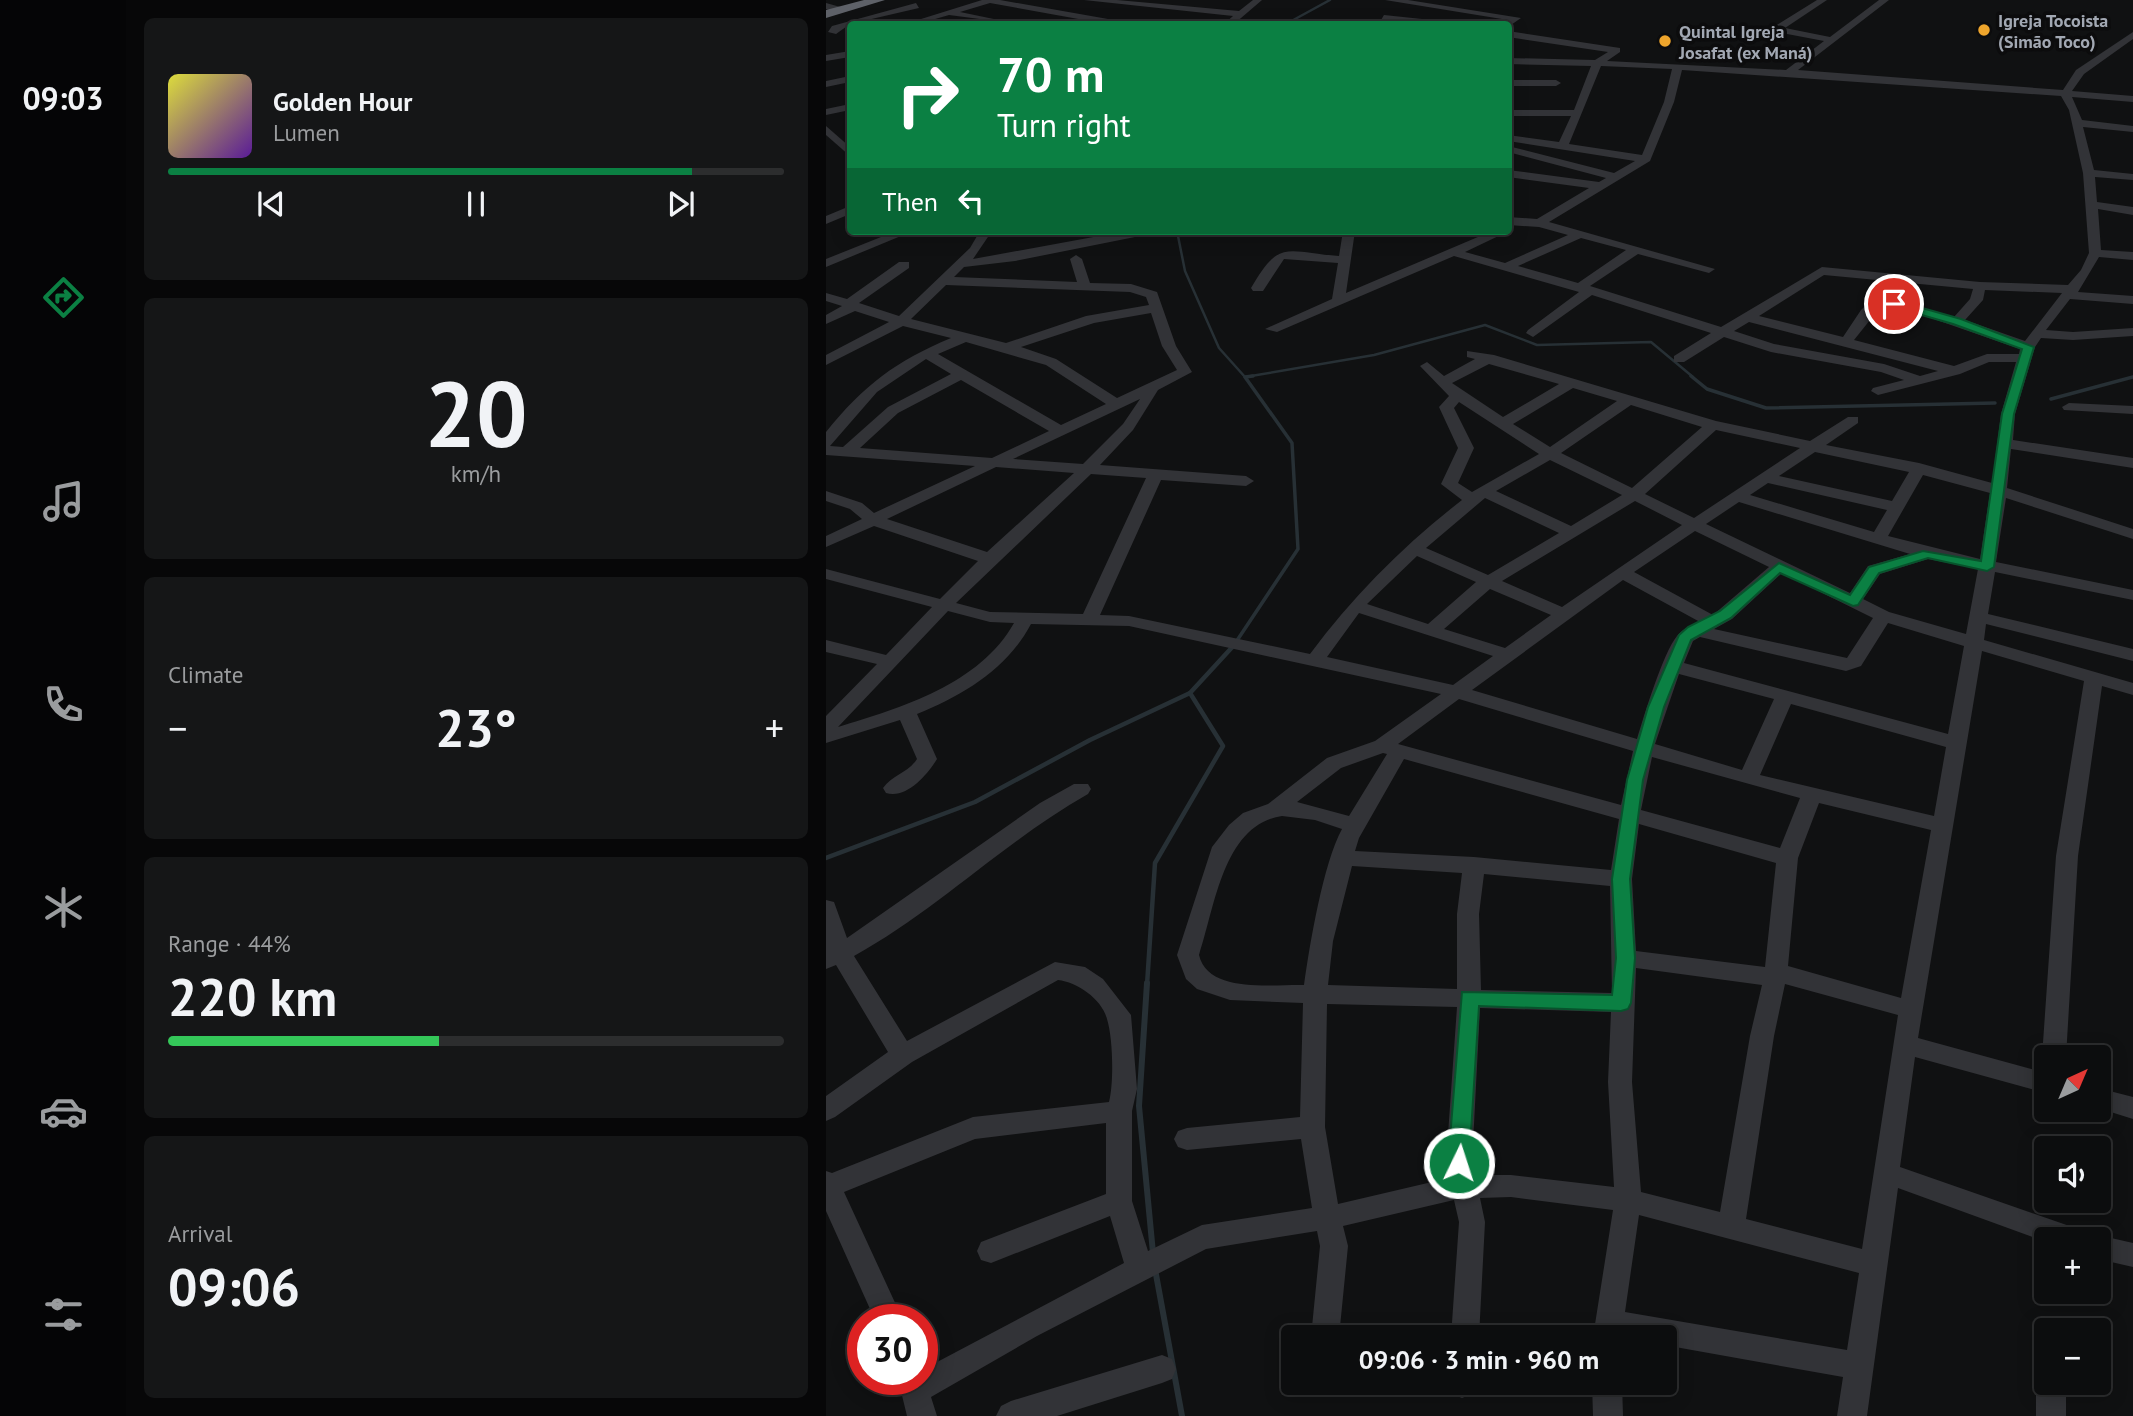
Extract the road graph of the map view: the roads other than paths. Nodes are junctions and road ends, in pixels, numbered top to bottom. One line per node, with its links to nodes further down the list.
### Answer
1 (879, 0): 15 (highway)
2 (897, 0): 13 (street)
3 (960, 0): 10 (street)
4 (1088, 0): 14 (street)
5 (1215, 0): 16 (street)
6 (1258, 0): 19 (street)
7 (1389, 0): 11 (street)
8 (1823, 0): 32 (street)
9 (1885, 0): 37 (street)
10 (988, 1): 18 (street); 25 (street)
11 (1409, 1): 21 (street); 30 (street)
12 (826, 5): 15 (street)
13 (916, 6): 18 (street); 22 (street)
14 (1130, 6): 16 (street); 26 (street)
15 (841, 10): 17 (highway)
16 (1196, 11): 19 (street); 20 (street)
17 (826, 14)
18 (946, 14): 23 (street); 24 (street)
19 (1238, 15): 27 (street)
20 (1185, 18)
21 (1384, 18): 28 (street); 29 (street)
22 (855, 21)
23 (921, 21)
24 (994, 21)
25 (1094, 21)
26 (1108, 21)
27 (1231, 21)
28 (1378, 21)
29 (1412, 21)
30 (1512, 21)
31 (847, 24): 33 (street)
32 (1777, 29): 36 (street); 37 (street)
33 (830, 32)
34 (1512, 35): 44 (street)
35 (2133, 35): 52 (street)
36 (1749, 40)
37 (1832, 40): 46 (street)
38 (1512, 47): 43 (street)
39 (847, 54): 40 (street)
40 (826, 58)
41 (1512, 61): 42 (street)
42 (1565, 62): 43 (street); 49 (street)
43 (1582, 62): 44 (street)
44 (1597, 63): 45 (street); 57 (street)
45 (1677, 68): 46 (street); 66 (street)
46 (1789, 72): 52 (street)
47 (847, 80): 48 (street)
48 (838, 82): 50 (street); 51 (street)
49 (1512, 83)
50 (826, 84)
51 (847, 90)
52 (2065, 94): 53 (street); 58 (street)
53 (2133, 99)
54 (847, 108): 55 (street)
55 (826, 112)
56 (1512, 113): 57 (street)
57 (1579, 113): 63 (street)
58 (2077, 123): 60 (street); 67 (street)
59 (826, 129): 62 (street)
60 (2133, 129)
61 (1512, 139): 63 (street)
62 (831, 140): 65 (street)
63 (1563, 146): 66 (street)
64 (1512, 150): 69 (street)
65 (847, 151)
66 (1646, 159): 69 (street)
67 (2089, 173): 70 (street); 72 (street)
68 (1512, 174): 71 (street)
69 (1616, 177): 71 (street)
70 (2133, 177)
71 (1599, 186): 77 (street)
72 (2093, 205): 74 (street); 86 (street)
73 (847, 211): 75 (street)
74 (2133, 211)
75 (826, 220)
76 (1515, 221): 77 (street)
77 (1539, 223): 83 (street)
78 (897, 235): 90 (street)
79 (984, 235): 91 (street)
80 (1126, 235): 91 (street)
81 (1349, 235): 89 (street)
82 (1494, 235): 85 (street)
83 (1578, 235): 84 (street); 93 (street)
84 (1634, 251): 94 (street); 100 (street)
85 (1456, 253): 93 (street); 105 (street)
86 (2095, 253): 87 (street); 101 (street)
87 (2133, 256)
88 (1076, 259): 98 (street)
89 (1346, 260): 99 (street); 105 (street)
90 (826, 263)
91 (961, 264): 96 (street)
92 (904, 265): 106 (street)
93 (1504, 268): 100 (street)
94 (1709, 269)
95 (1902, 279): 97 (street); 103 (street); 108 (street)
96 (944, 281): 98 (street); 110 (street)
97 (1980, 286): 101 (street); 111 (street)
98 (1085, 288): 107 (street)
99 (1258, 288)
100 (1584, 290): 113 (street); 115 (street)
101 (2070, 292): 104 (street); 118 (street)
102 (826, 297): 106 (street)
103 (1879, 300): 111 (street); 117 (street)
104 (2133, 300)
105 (1338, 303): 112 (street)
106 (850, 306): 109 (street); 110 (street)
107 (1157, 308): 119 (street); 131 (street)
108 (1748, 317): 113 (street); 117 (street)
109 (826, 320)
110 (901, 321): 116 (street); 124 (street)
111 (1957, 321): 118 (street)
112 (1272, 329)
113 (1720, 332): 123 (street); 128 (street)
114 (2133, 332): 118 (street)
115 (1533, 333)
116 (965, 337): 119 (street); 120 (street)
117 (1845, 344): 126 (street)
118 (2029, 346): 126 (street); 143 (street)
119 (1008, 347): 135 (street)
120 (926, 353): 127 (street); 142 (street)
121 (1472, 354): 122 (street)
122 (1489, 358): 129 (street); 130 (street)
123 (1679, 359)
124 (826, 361)
125 (1427, 366): 129 (street)
126 (1955, 371): 128 (street)
127 (963, 373): 141 (street); 146 (street)
128 (1918, 380): 132 (street)
129 (1443, 382): 133 (street)
130 (1572, 383): 134 (street); 139 (street)
131 (1153, 388): 135 (street); 151 (street)
132 (1878, 391)
133 (1458, 395): 139 (street); 156 (street)
134 (1629, 400): 140 (street); 147 (street)
135 (1116, 404): 141 (street)
136 (2069, 407): 137 (street)
137 (2133, 410)
138 (1853, 420): 144 (street)
139 (1503, 423): 147 (street)
140 (1713, 425): 144 (street); 157 (street)
141 (1059, 430): 148 (street)
142 (826, 442)
143 (2005, 443): 149 (street); 155 (street)
144 (1810, 447): 150 (street); 153 (street)
145 (826, 450): 146 (street)
146 (847, 452): 148 (street)
147 (1550, 454): 156 (street); 157 (street)
148 (990, 462): 151 (street); 161 (street)
149 (2133, 463)
150 (1919, 468): 155 (street); 160 (street)
151 (1086, 470): 152 (street); 169 (street)
152 (1156, 474): 154 (street); 182 (street)
153 (1763, 477): 159 (street); 160 (street)
154 (1246, 481)
155 (1997, 489): 164 (street); 171 (street)
156 (1478, 495): 163 (street); 167 (street)
157 (1634, 495): 162 (street); 163 (street)
158 (826, 496): 161 (street)
159 (1737, 496): 162 (street); 165 (street)
160 (1895, 507): 165 (street)
161 (873, 520): 166 (street); 169 (street)
162 (1694, 524): 170 (street); 172 (street)
163 (1570, 532): 174 (street)
164 (2133, 534)
165 (1878, 539): 168 (street)
166 (826, 542)
167 (1413, 549): 174 (street); 178 (street)
168 (1928, 554): 171 (street); 176 (street)
169 (990, 559): 177 (street)
170 (1779, 567): 176 (street); 184 (street)
171 (1987, 567): 175 (street); 181 (street)
172 (1622, 572): 179 (street); 184 (street)
173 (826, 574): 177 (street)
174 (1490, 582): 179 (street); 185 (street)
175 (2133, 595)
176 (1853, 601): 180 (street)
177 (944, 605): 183 (street); 191 (street)
178 (1355, 606): 185 (street); 190 (street)
179 (1565, 615): 188 (street)
180 (1883, 615): 184 (street); 186 (street)
181 (1978, 617): 186 (street); 189 (street)
182 (1090, 618): 183 (street); 190 (street)
183 (1025, 619): 197 (street)
184 (1703, 626): 192 (street)
185 (1433, 629): 188 (street)
186 (1974, 642): 193 (street); 200 (street)
187 (826, 646): 191 (street)
188 (1508, 655): 195 (street)
189 (2133, 655)
190 (1315, 660): 195 (street)
191 (889, 662): 198 (street)
192 (1673, 666): 196 (street); 202 (street)
193 (2094, 677): 194 (street); 224 (street)
194 (2133, 689)
195 (1457, 692): 201 (street); 202 (street)
196 (1785, 695): 200 (street); 203 (street)
197 (906, 711): 199 (street); 204 (street)
198 (826, 728)
199 (826, 737)
200 (1957, 743): 209 (street)
201 (1391, 749): 207 (street); 208 (street); 210 (street)
202 (1643, 749): 203 (street); 208 (street)
203 (1748, 779): 206 (street)
204 (893, 788)
205 (1081, 789): 216 (street)
206 (1812, 795): 209 (street); 212 (street)
207 (1276, 808): 210 (street); 219 (street)
208 (1631, 814): 212 (street); 214 (street)
209 (1943, 825): 222 (street)
210 (1354, 826): 211 (street)
211 (1341, 858): 213 (street); 219 (street)
212 (1787, 858): 218 (street)
213 (1474, 866): 214 (street); 220 (street)
214 (1621, 879): 217 (street)
215 (826, 908): 216 (street)
216 (833, 957): 225 (street)
217 (1625, 958): 218 (street); 221 (street)
218 (1776, 974): 222 (street); 239 (street)
219 (1315, 992): 220 (street); 231 (street)
220 (1469, 998): 221 (street); 235 (street)
221 (1621, 1003): 236 (street)
222 (1912, 1010): 223 (street)
223 (1905, 1044): 226 (street); 233 (street)
224 (2054, 1045)
225 (903, 1055): 229 (street); 230 (street)
226 (2034, 1080)
227 (2111, 1102): 228 (street)
228 (2133, 1108)
229 (826, 1110)
230 (1119, 1111): 234 (street); 237 (street)
231 (1312, 1126): 232 (street); 238 (street)
232 (1187, 1139)
233 (1886, 1173): 240 (street); 244 (street)
234 (827, 1184): 246 (street)
235 (1462, 1187): 236 (street); 238 (street); 248 (street)
236 (1628, 1200): 239 (street); 249 (street)
237 (1119, 1201): 242 (street); 245 (street)
238 (1327, 1218): 245 (street); 247 (street)
239 (1731, 1226): 244 (street)
240 (2037, 1227)
241 (2111, 1250): 243 (street)
242 (991, 1251)
243 (2133, 1255)
244 (1873, 1264): 251 (street)
245 (1142, 1265): 253 (street)
246 (882, 1304)
247 (1326, 1325)
248 (1466, 1325)
249 (1608, 1325)
250 (1677, 1340): 251 (street)
251 (1857, 1366): 259 (street)
252 (1163, 1369): 256 (street)
253 (938, 1383)
254 (1607, 1395): 258 (street)
255 (2051, 1395): 260 (street)
256 (1058, 1408): 257 (street)
257 (1012, 1416)
258 (1608, 1416)
259 (1852, 1416)
260 (2052, 1416)

